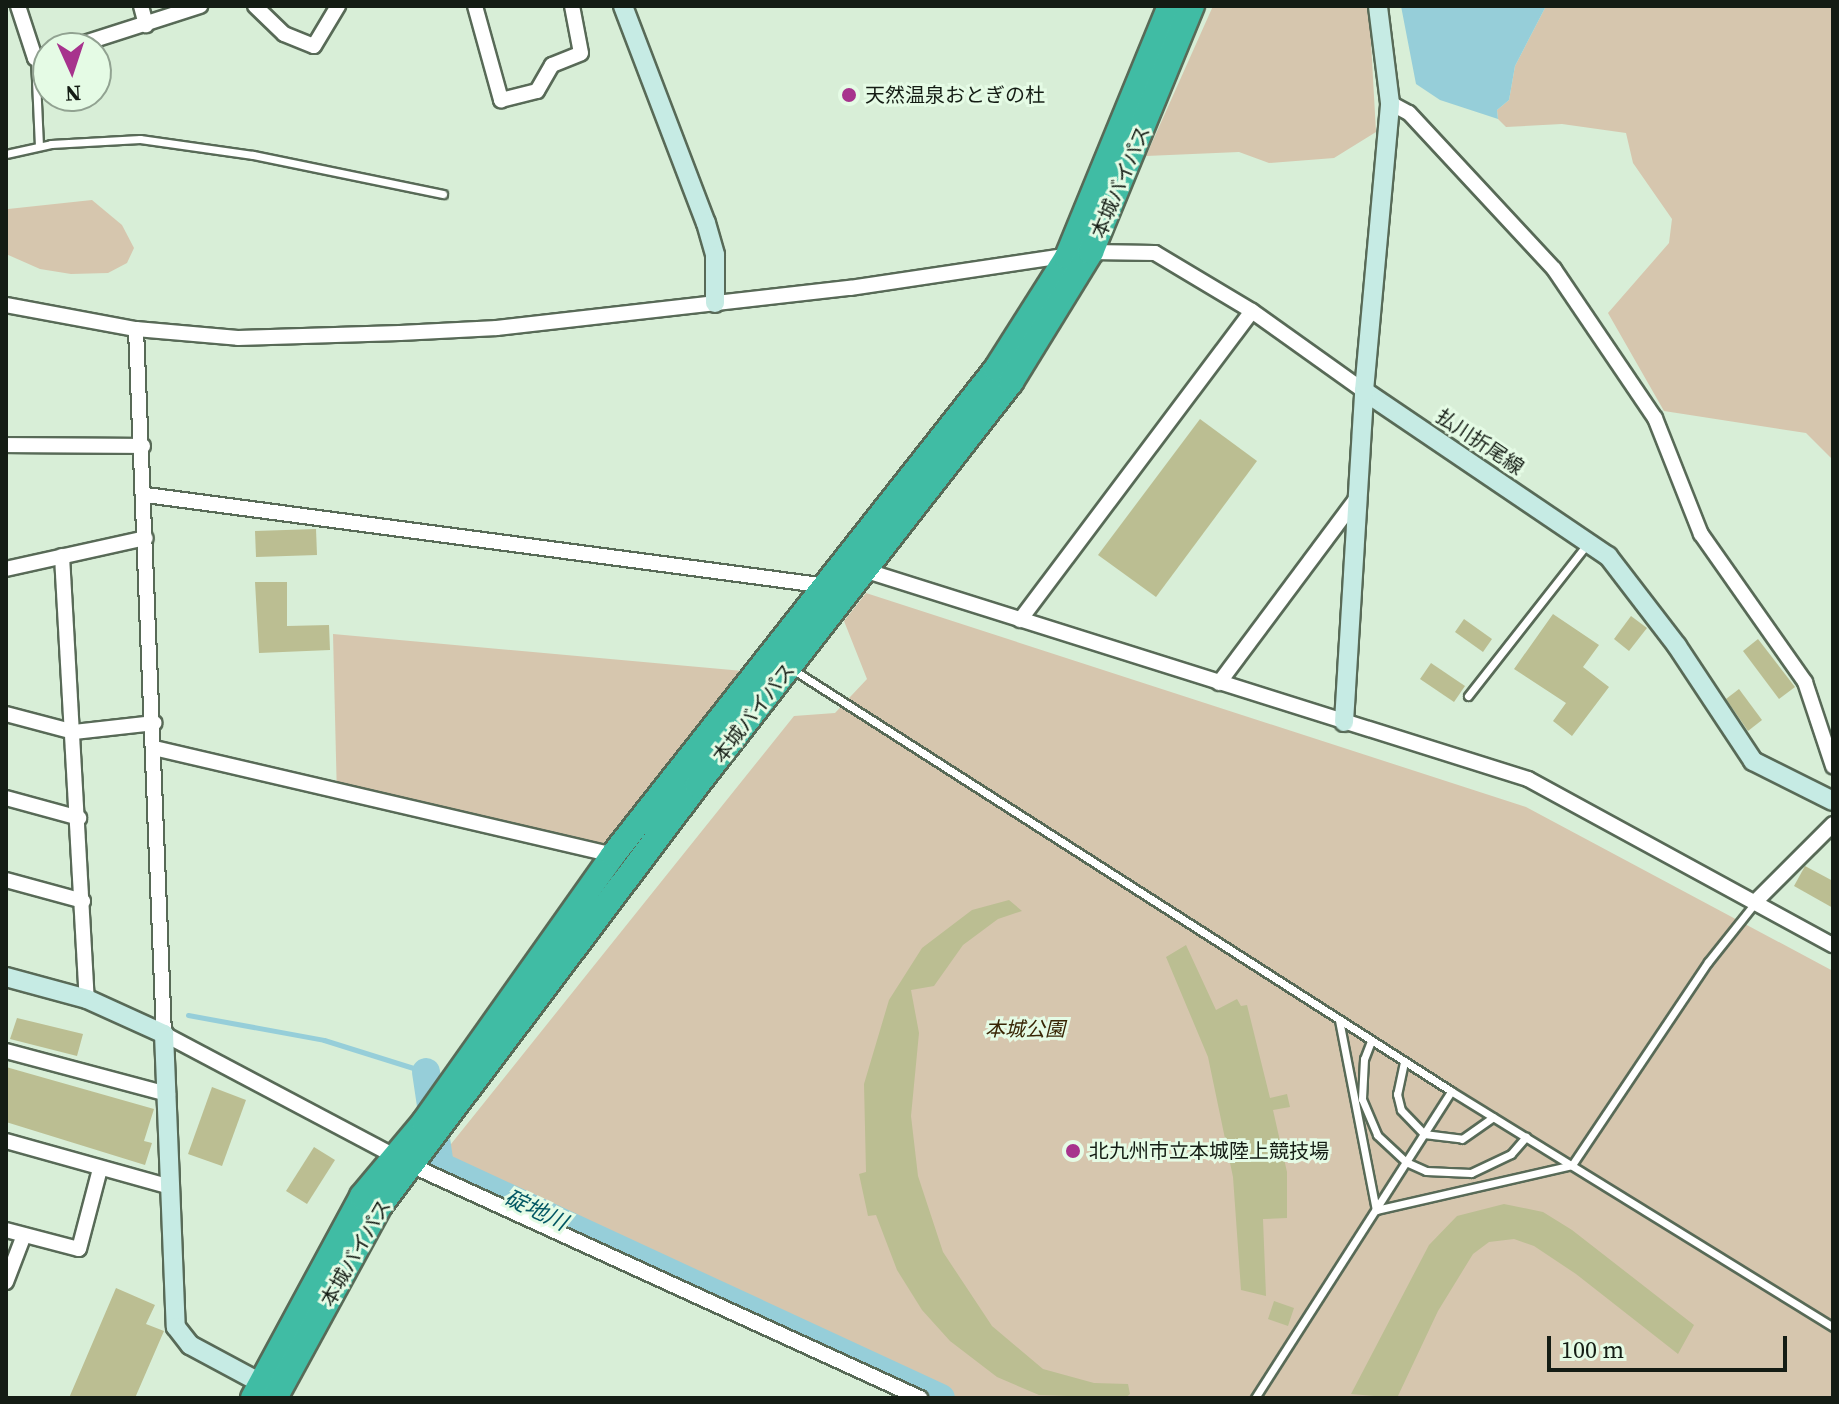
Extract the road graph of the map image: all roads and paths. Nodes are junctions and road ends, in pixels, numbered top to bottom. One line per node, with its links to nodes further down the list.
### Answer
1 (18, 6): 13 (street)
2 (141, 6): 12 (street)
3 (200, 6): 12 (street)
4 (255, 6): 5 (street)
5 (338, 6)
6 (475, 6): 7 (street)
7 (572, 6)
8 (623, 6): 21 (street)
9 (1170, 6): 20 (highway, 本城バイパス)
10 (1192, 6): 20 (highway, 本城バイパス)
11 (1378, 6): 15 (street)
12 (146, 25): 14 (street)
13 (32, 35)
14 (112, 35)
15 (1390, 103): 25 (street); 45 (street)
16 (40, 112): 17 (lane)
17 (39, 146): 18 (lane); 19 (lane)
18 (6, 154)
19 (443, 194)
20 (1079, 254): 21 (street); 23 (street); 34 (highway, 本城バイパス); 35 (highway, 本城バイパス)
21 (715, 303): 24 (street)
22 (6, 305): 24 (street)
23 (1252, 311): 25 (street); 36 (street)
24 (136, 329): 27 (street)
25 (1364, 391): 29 (street); 31 (street, 払川折尾線)
26 (6, 445): 27 (street)
27 (143, 446): 28 (street)
28 (146, 495): 30 (street); 35 (street)
29 (1356, 499): 38 (street); 41 (street)
30 (146, 538): 32 (street); 42 (street)
31 (1588, 542): 39 (lane); 47 (street, 払川折尾線)
32 (62, 556): 33 (street); 43 (street)
33 (6, 569)
34 (867, 571): 36 (street); 37 (highway, 本城バイパス)
35 (827, 586): 50 (highway, 本城バイパス)
36 (1020, 620): 38 (street)
37 (790, 668): 57 (lane); 64 (highway, 本城バイパス)
38 (1219, 683): 41 (street)
39 (1468, 696)
40 (6, 714): 43 (street)
41 (1344, 722): 53 (street)
42 (154, 723): 43 (street); 44 (street)
43 (74, 732): 48 (street)
44 (154, 748): 50 (street); 58 (street)
45 (1833, 766)
46 (6, 798): 48 (street)
47 (1833, 801)
48 (79, 818): 52 (street)
49 (1833, 824): 53 (street)
50 (613, 855): 64 (highway, 本城バイパス)
51 (6, 880): 52 (street)
52 (83, 901): 56 (street)
53 (1756, 901): 54 (street); 71 (lane)
54 (1833, 945)
55 (6, 977): 56 (street)
56 (87, 999): 58 (street)
57 (1339, 1020): 59 (lane); 74 (lane)
58 (164, 1034): 63 (street); 69 (street)
59 (1371, 1041): 61 (lane); 70 (lane)
60 (6, 1051): 63 (street)
61 (1404, 1062): 62 (lane); 66 (lane)
62 (1451, 1091): 65 (lane); 66 (lane)
63 (168, 1094): 73 (street)
64 (450, 1100): 69 (highway, 本城バイパス); 69 (highway, 本城バイパス)
65 (1493, 1117): 66 (lane); 67 (lane)
66 (1424, 1134): 70 (lane)
67 (1526, 1137): 70 (lane); 71 (lane)
68 (6, 1141): 72 (street)
69 (404, 1161): 79 (highway, 本城バイパス); 80 (street)
70 (1406, 1162): 74 (lane)
71 (1572, 1165): 74 (lane); 78 (lane)
72 (100, 1169): 73 (street); 76 (street)
73 (171, 1187): 79 (street)
74 (1376, 1210): 81 (lane)
75 (6, 1230): 76 (street)
76 (24, 1235): 77 (street)
77 (6, 1282)
78 (1833, 1327)
79 (271, 1394)
80 (920, 1398)
81 (1255, 1398)

